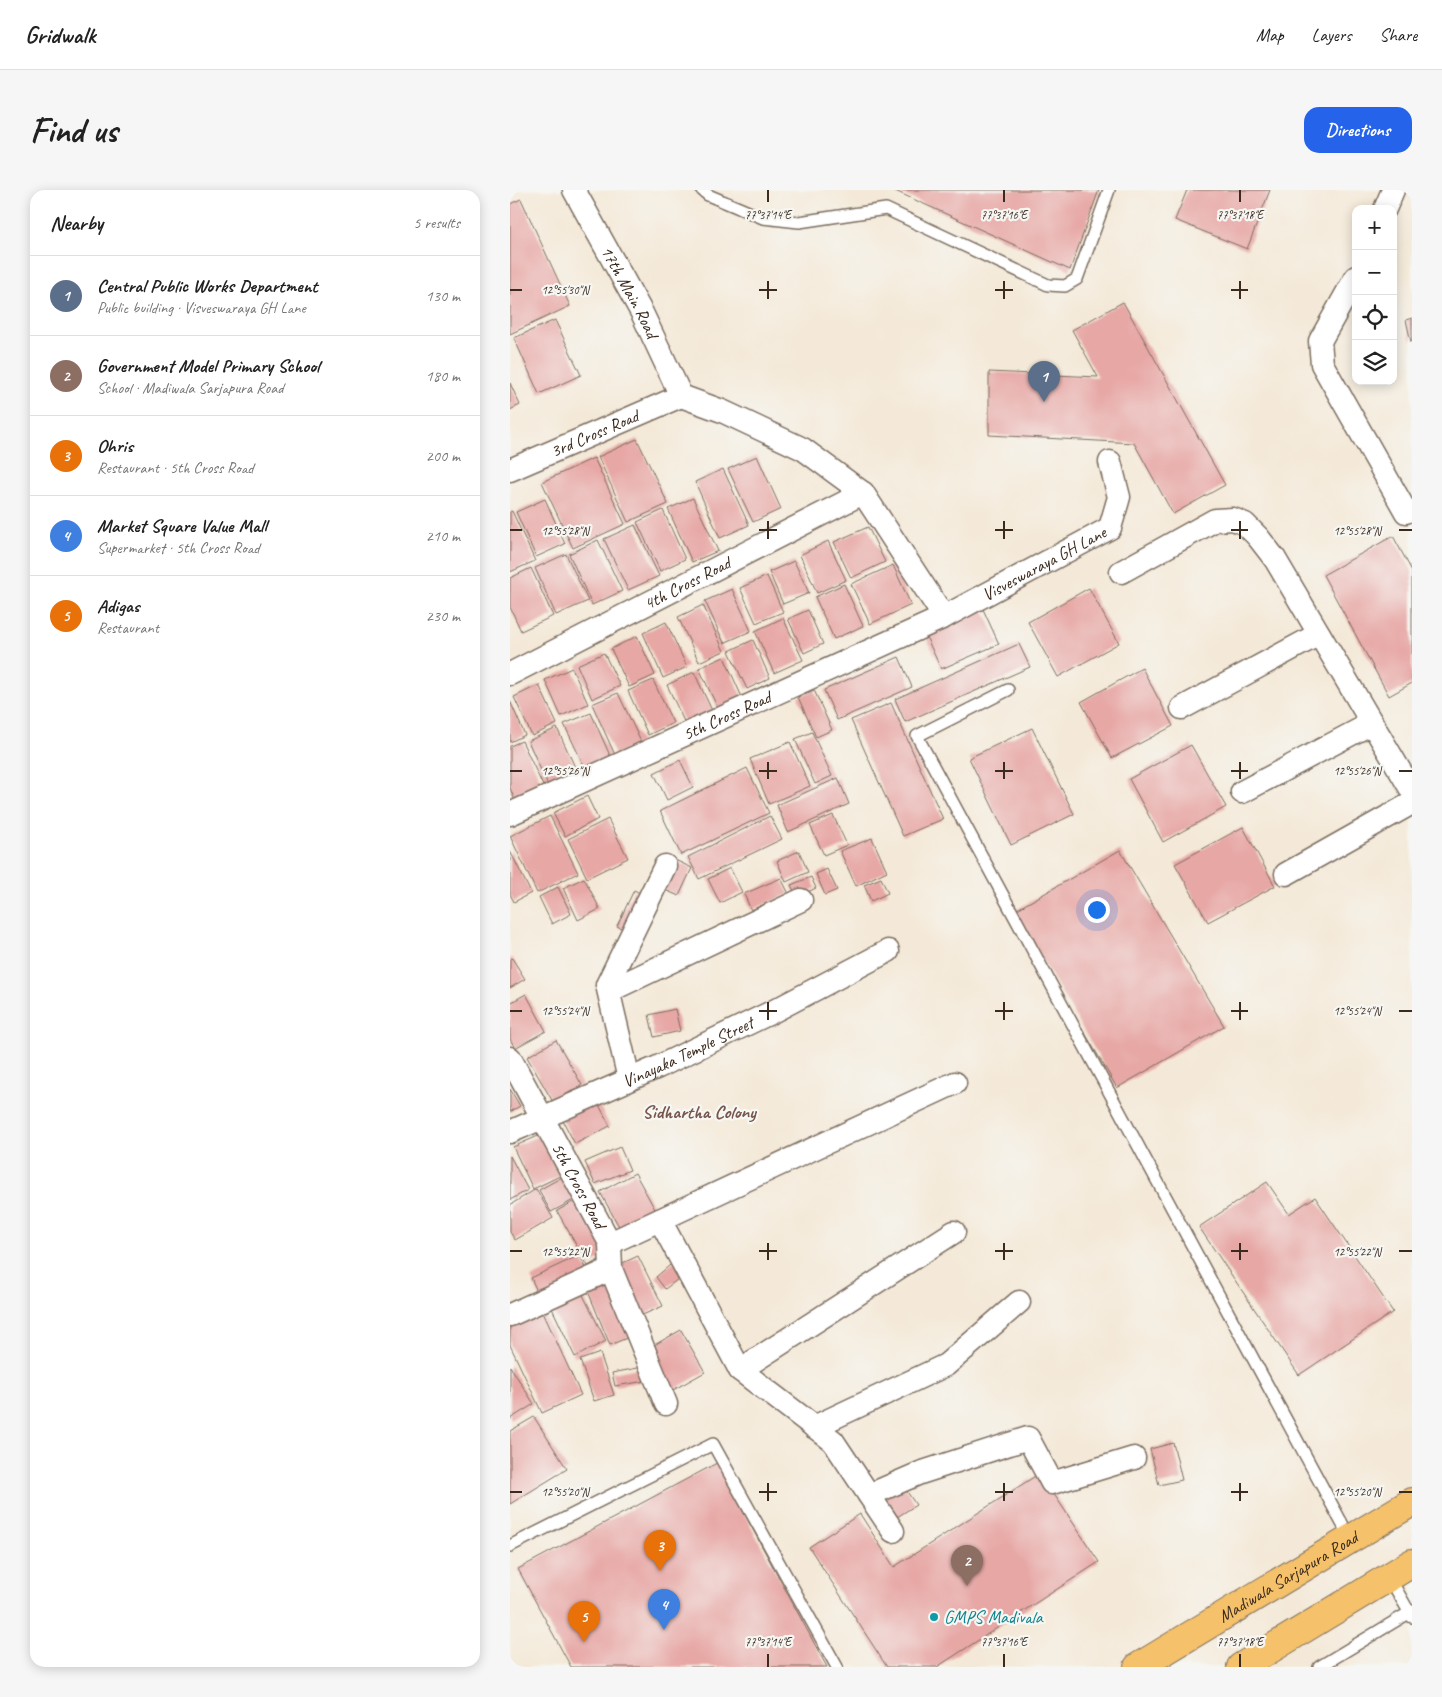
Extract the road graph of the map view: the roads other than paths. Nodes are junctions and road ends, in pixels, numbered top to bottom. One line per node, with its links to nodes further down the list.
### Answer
1 (574, 190): 7 (street, 17th Main Road)
2 (702, 190): 3 (lane)
3 (1109, 190)
4 (1393, 190): 5 (street)
5 (1387, 205)
6 (1352, 284): 11 (street)
7 (681, 396): 9 (street, 3rd Cross Road); 10 (street)
8 (1110, 462): 13 (street, Visveswaraya GH Lane)
9 (510, 470)
10 (863, 493): 13 (street); 15 (street, 4th Cross Road)
11 (1410, 515)
12 (1121, 572): 14 (street)
13 (944, 617): 22 (street, 5th Cross Road)
14 (1319, 634): 17 (street); 18 (street)
15 (510, 674)
16 (1008, 690): 46 (lane)
17 (1182, 708)
18 (1372, 723): 19 (street); 20 (street)
19 (1412, 791)
20 (1242, 792)
21 (1412, 803): 24 (street)
22 (510, 814)
23 (666, 866): 27 (street)
24 (1286, 874)
25 (801, 900): 27 (street)
26 (888, 951): 29 (street, Vinayaka Temple Street)
27 (609, 991): 29 (street)
28 (510, 1058): 31 (street, 5th Cross Road)
29 (628, 1079): 31 (street, Vinayaka Temple Street)
30 (955, 1083): 33 (street)
31 (542, 1116): 32 (street, Vinayaka Temple Street); 35 (street, 5th Cross Road)
32 (510, 1132)
33 (660, 1220): 35 (street); 39 (street)
34 (954, 1232): 39 (street)
35 (610, 1243): 36 (street, 5th Cross Road)
36 (611, 1269): 38 (street); 40 (street, 5th Cross Road)
37 (1019, 1302): 41 (street)
38 (510, 1316)
39 (740, 1370): 41 (street)
40 (666, 1404)
41 (814, 1427): 43 (street)
42 (1134, 1458): 43 (street)
43 (869, 1495): 45 (street)
44 (1412, 1502): 46 (main road, Madiwala Sarjapura Road)
45 (893, 1531)
46 (1351, 1540): 52 (main road, Madiwala Sarjapura Road)
47 (510, 1546): 51 (lane)
48 (1412, 1563): 49 (main road)
49 (1389, 1577): 50 (lane); 53 (main road)
50 (1411, 1614): 54 (lane)
51 (837, 1667)
52 (1138, 1667)
53 (1241, 1667)
54 (1319, 1667)

